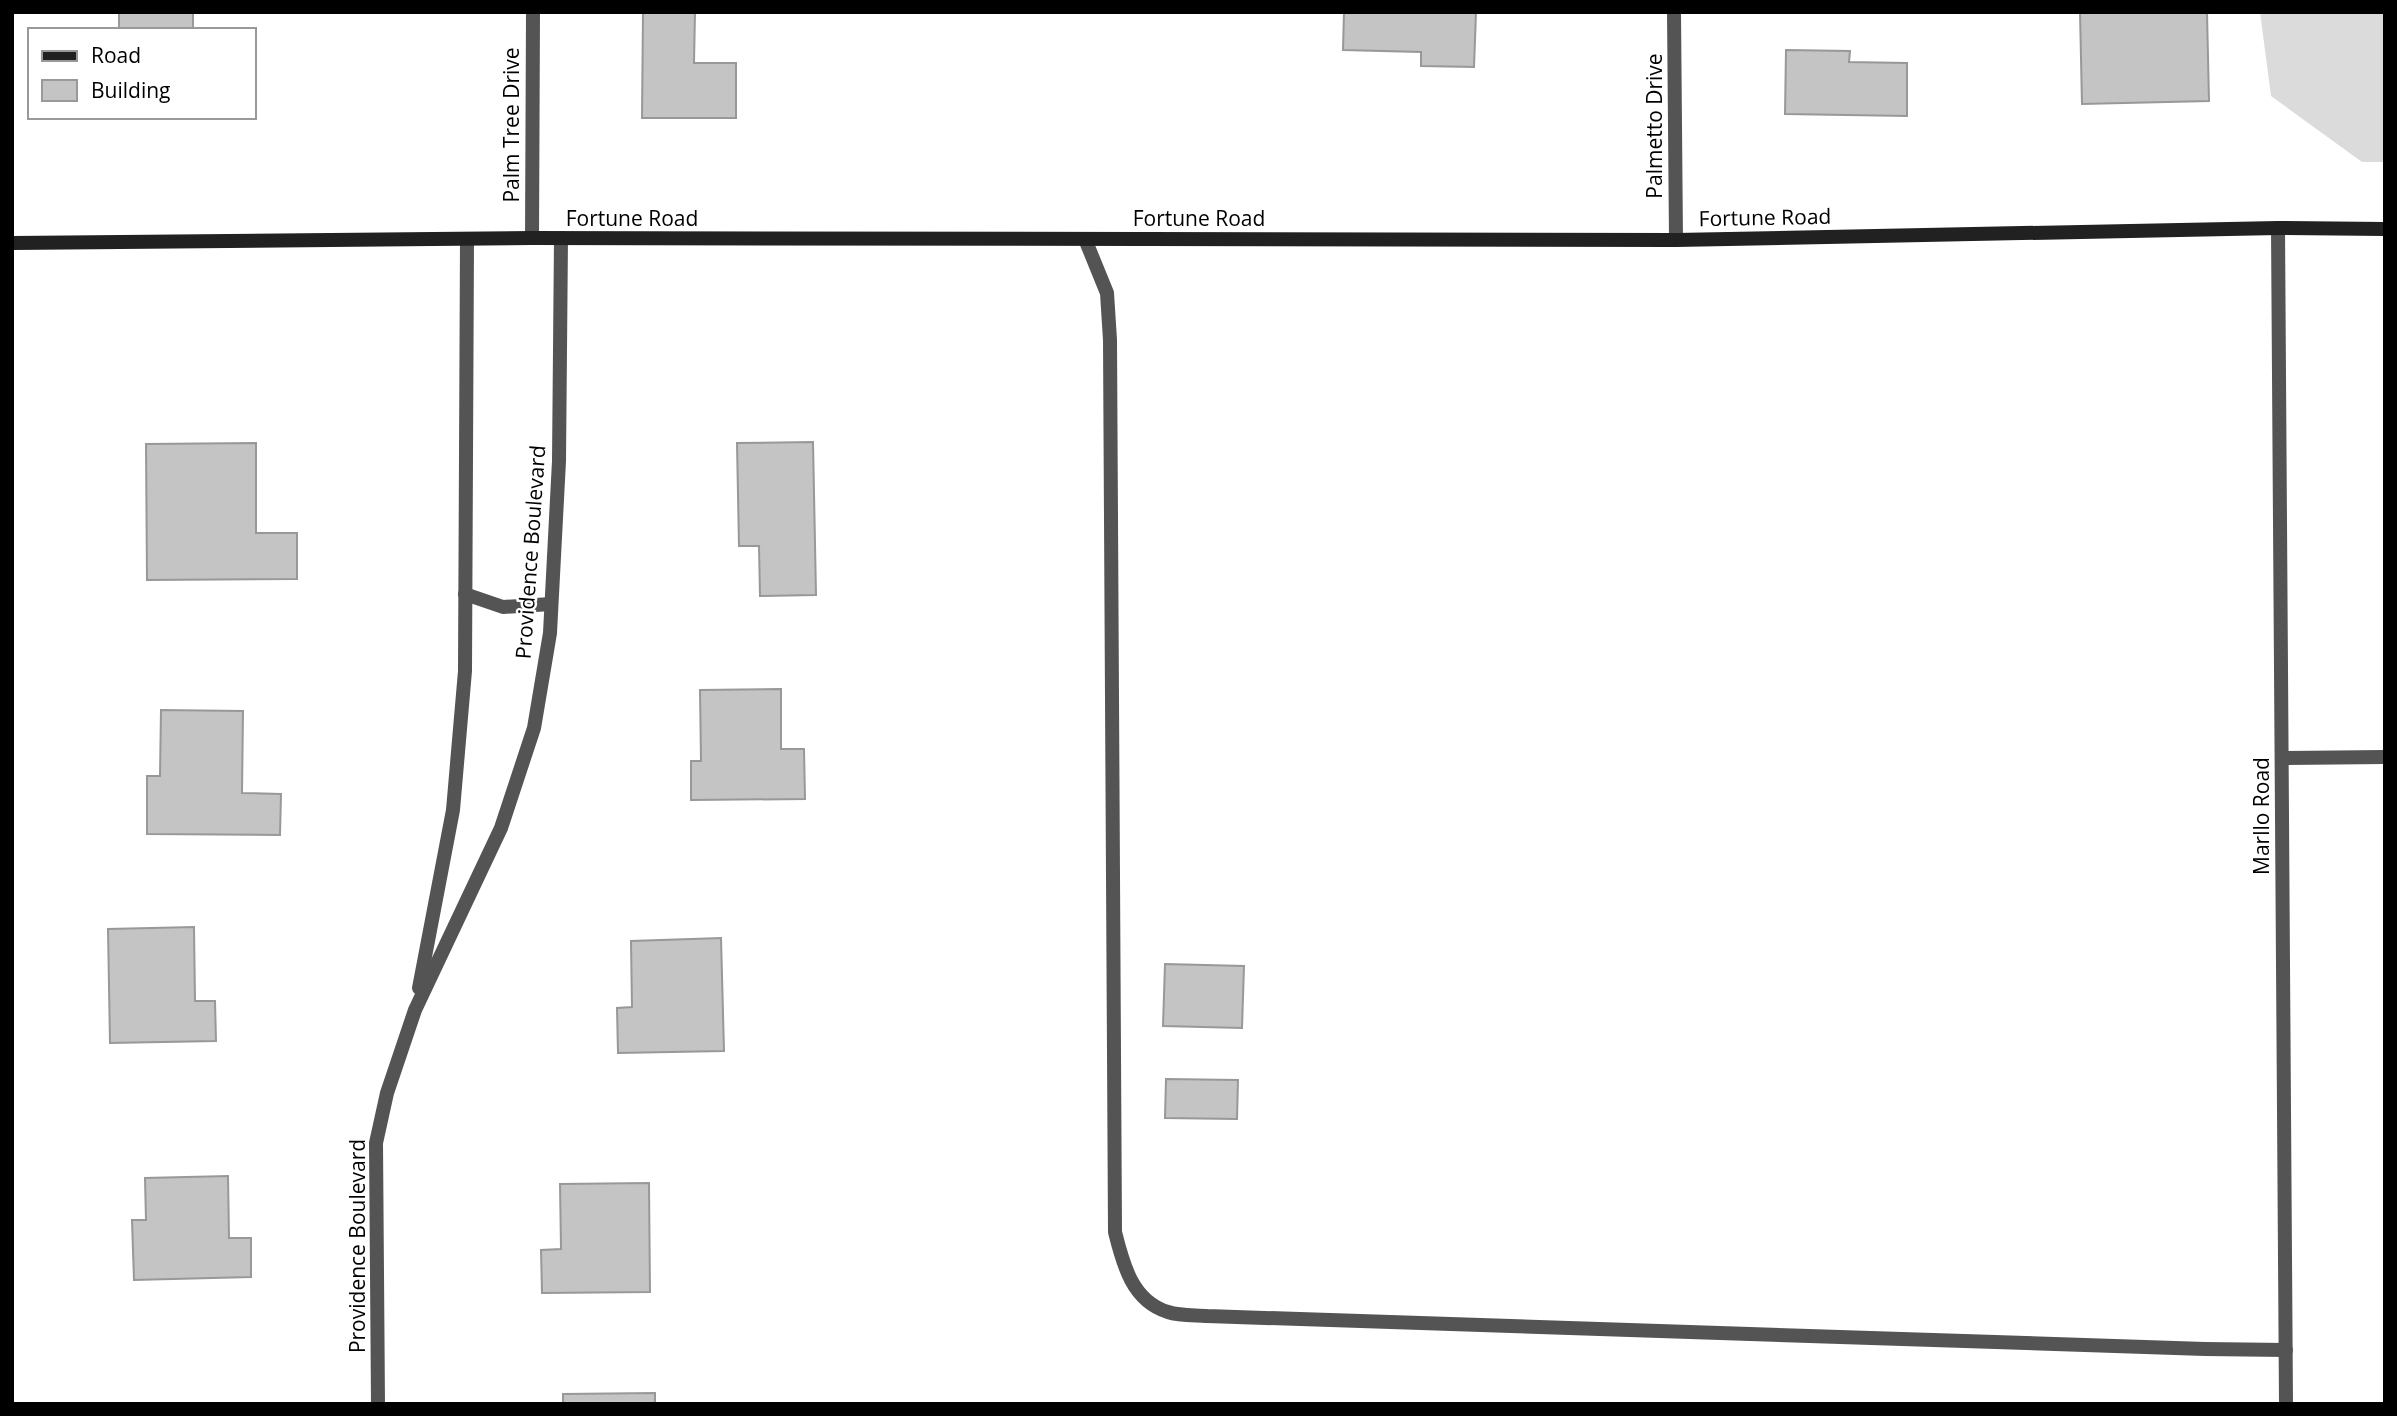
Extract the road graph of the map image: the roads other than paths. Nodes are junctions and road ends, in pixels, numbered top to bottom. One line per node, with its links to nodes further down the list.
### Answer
1 (533, 12): 5 (street, Palm Tree Drive)
2 (1674, 12): 9 (street, Palmetto Drive)
3 (2278, 228): 4 (street, Fortune Road); 9 (street, Fortune Road); 14 (street, Marllo Road)
4 (2385, 229)
5 (532, 239): 6 (street, Fortune Road); 8 (street, Fortune Road)
6 (562, 239): 7 (street, Fortune Road); 12 (street, Providence Boulevard)
7 (1085, 239): 9 (street, Fortune Road); 16 (street)
8 (467, 240): 10 (street, Fortune Road); 11 (street, Providence Boulevard)
9 (1676, 240)
10 (12, 243)
11 (465, 594): 12 (street); 15 (street, Providence Boulevard)
12 (551, 604): 15 (street, Providence Boulevard)
13 (2385, 757): 14 (street)
14 (2282, 758): 16 (street, Marllo Road)
15 (415, 1010): 17 (street, Providence Boulevard)
16 (2286, 1350): 18 (street, Marllo Road)
17 (378, 1404)
18 (2286, 1404)

